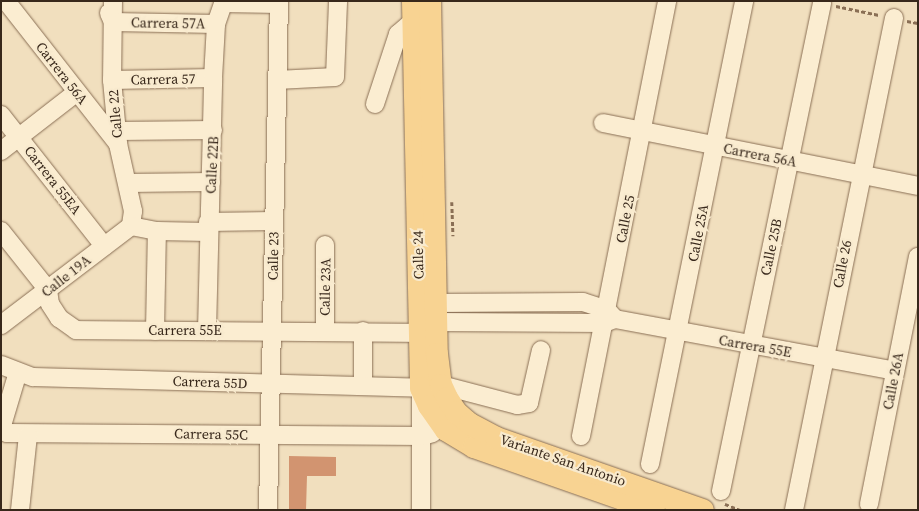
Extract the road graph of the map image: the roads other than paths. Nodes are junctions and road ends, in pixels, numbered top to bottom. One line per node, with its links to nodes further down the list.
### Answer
1 (6, 1): 18 (street, Carrera 56A)
2 (103, 1): 13 (street, Carrera 57A)
3 (113, 1): 13 (street, Calle 22)
4 (338, 1): 17 (street)
5 (430, 1): 43 (main road, Calle 24)
6 (667, 1): 23 (street, Calle 25)
7 (744, 1): 26 (street, Calle 25A)
8 (224, 2): 9 (street); 14 (street, Calle 22B)
9 (279, 3): 17 (street, Calle 23)
10 (822, 3): 28 (street, Calle 25B)
11 (413, 12): 19 (street); 43 (main road, Calle 24)
12 (894, 18): 29 (street, Calle 26)
13 (113, 22): 14 (street, Carrera 57A); 16 (street, Calle 22)
14 (216, 24): 15 (street, Calle 22B)
15 (213, 78): 16 (street, Carrera 57); 22 (street, Calle 22B)
16 (112, 80): 25 (street, Calle 22)
17 (277, 80): 33 (street, Calle 23)
18 (77, 92): 24 (street); 25 (street, Carrera 56A)
19 (376, 104)
20 (1, 115): 24 (street, Carrera 55EA)
21 (602, 123): 23 (street, Carrera 56A)
22 (213, 130): 25 (street); 30 (street, Calle 22B)
23 (642, 131): 26 (street, Carrera 56A); 42 (street, Calle 25)
24 (19, 138): 27 (street); 39 (street, Carrera 55EA)
25 (118, 138): 31 (street, Calle 22)
26 (715, 146): 28 (street, Carrera 56A); 50 (street, Calle 25A)
27 (1, 150)
28 (789, 160): 29 (street, Carrera 56A); 51 (street, Calle 25B)
29 (860, 175): 32 (street, Carrera 56A); 53 (street, Calle 26)
30 (211, 182): 31 (street); 35 (street, Calle 22B)
31 (128, 183): 34 (street, Calle 22)
32 (918, 186)
33 (274, 221): 35 (street); 46 (street, Calle 23)
34 (131, 226): 37 (street); 39 (street, Calle 19A)
35 (208, 227): 37 (street); 48 (street, Calle 22B)
36 (1, 231): 41 (street, Carrera 55E)
37 (157, 231): 45 (street)
38 (326, 244): 47 (street, Calle 23A)
39 (104, 246): 41 (street, Calle 19A)
40 (918, 257): 55 (street, Calle 26A)
41 (48, 290): 44 (street, Calle 19A); 45 (street, Carrera 55E)
42 (609, 317): 43 (street, Carrera 55E); 50 (street, Carrera 55E); 65 (street, Calle 25)
43 (431, 319): 49 (street, Carrera 55E); 59 (main road, Calle 24)
44 (1, 325)
45 (155, 330): 48 (street, Carrera 55E)
46 (272, 330): 47 (street, Carrera 55E); 48 (street, Carrera 55E); 57 (street, Calle 23)
47 (325, 330): 49 (street, Carrera 55E)
48 (207, 331)
49 (363, 331): 58 (street)
50 (678, 332): 51 (street, Carrera 55E); 66 (street, Calle 25A)
51 (751, 345): 53 (street, Carrera 55E); 67 (street, Calle 25B)
52 (541, 350): 59 (street, Carrera 55D)
53 (823, 358): 55 (street, Carrera 55E); 74 (street, Calle 26)
54 (1, 365): 56 (street, Carrera 55D)
55 (895, 371): 68 (street, Calle 26A)
56 (18, 372): 57 (street, Carrera 55D); 60 (street, Carrera 55C)
57 (272, 384): 58 (street, Carrera 55D); 63 (street, Calle 23)
58 (363, 386): 59 (street, Carrera 55D)
59 (431, 387): 61 (main road, Variante San Antonio); 64 (street, Calle 24); 73 (main road, Variante San Antonio)
60 (1, 429): 62 (street, Carrera 55C)
61 (446, 430): 64 (street, Carrera 55C); 72 (main road, Variante San Antonio)
62 (28, 434): 63 (street, Carrera 55C); 69 (street)
63 (270, 436): 64 (street, Carrera 55C); 70 (street, Calle 23)
64 (423, 436): 71 (street, Calle 24)
65 (581, 436)
66 (650, 464)
67 (721, 490)
68 (869, 504)
69 (20, 510)
70 (268, 510)
71 (421, 510)
72 (654, 510)
73 (703, 510)
74 (794, 510)

